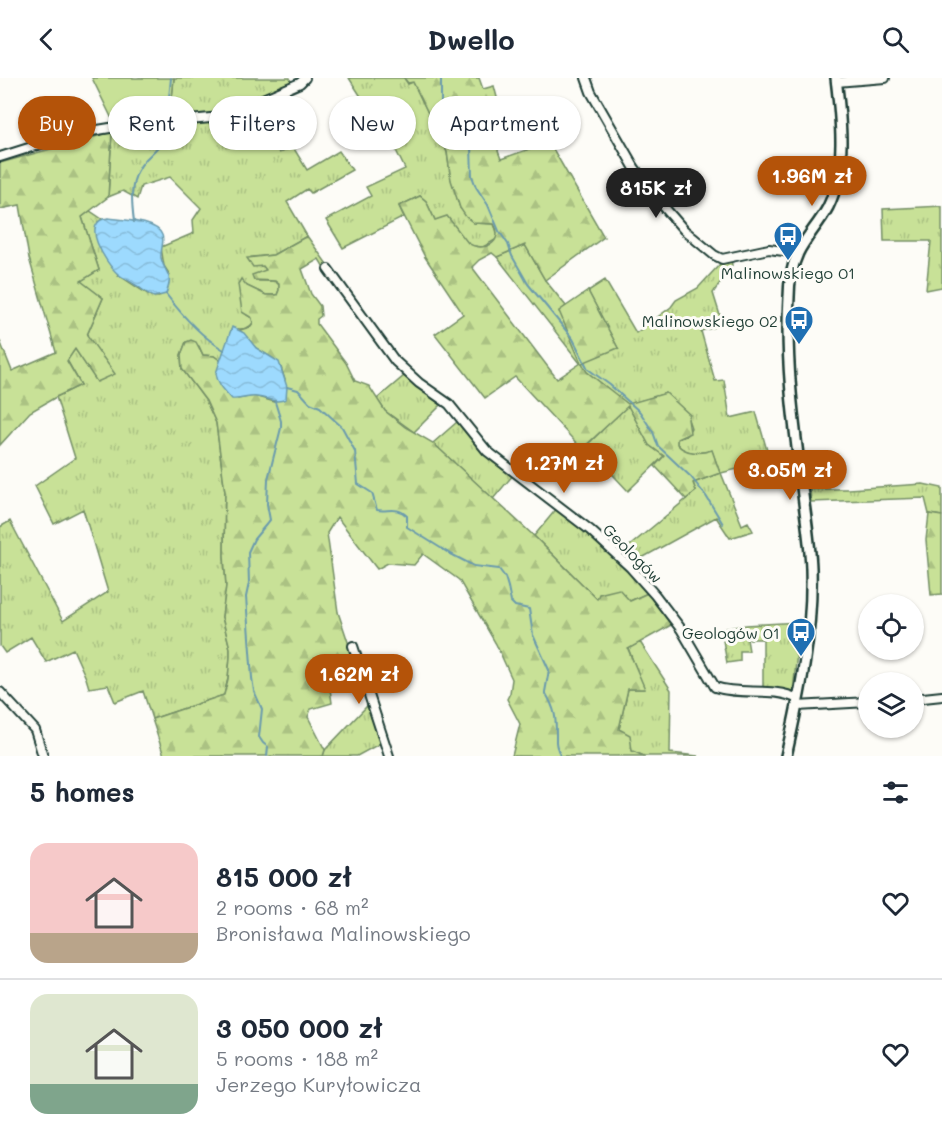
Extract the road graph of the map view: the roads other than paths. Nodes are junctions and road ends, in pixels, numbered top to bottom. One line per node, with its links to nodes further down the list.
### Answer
1 (305, 78): 5 (street)
2 (586, 78): 6 (street)
3 (885, 78): 4 (street)
4 (836, 80): 6 (street)
5 (0, 157)
6 (798, 253): 12 (street)
7 (328, 269): 12 (street, Geologów)
8 (353, 646): 15 (street)
9 (0, 692): 14 (street)
10 (942, 696): 11 (street)
11 (924, 698)
12 (798, 702): 13 (street, Geologów); 16 (street)
13 (858, 702)
14 (43, 756)
15 (389, 756)
16 (786, 756)

